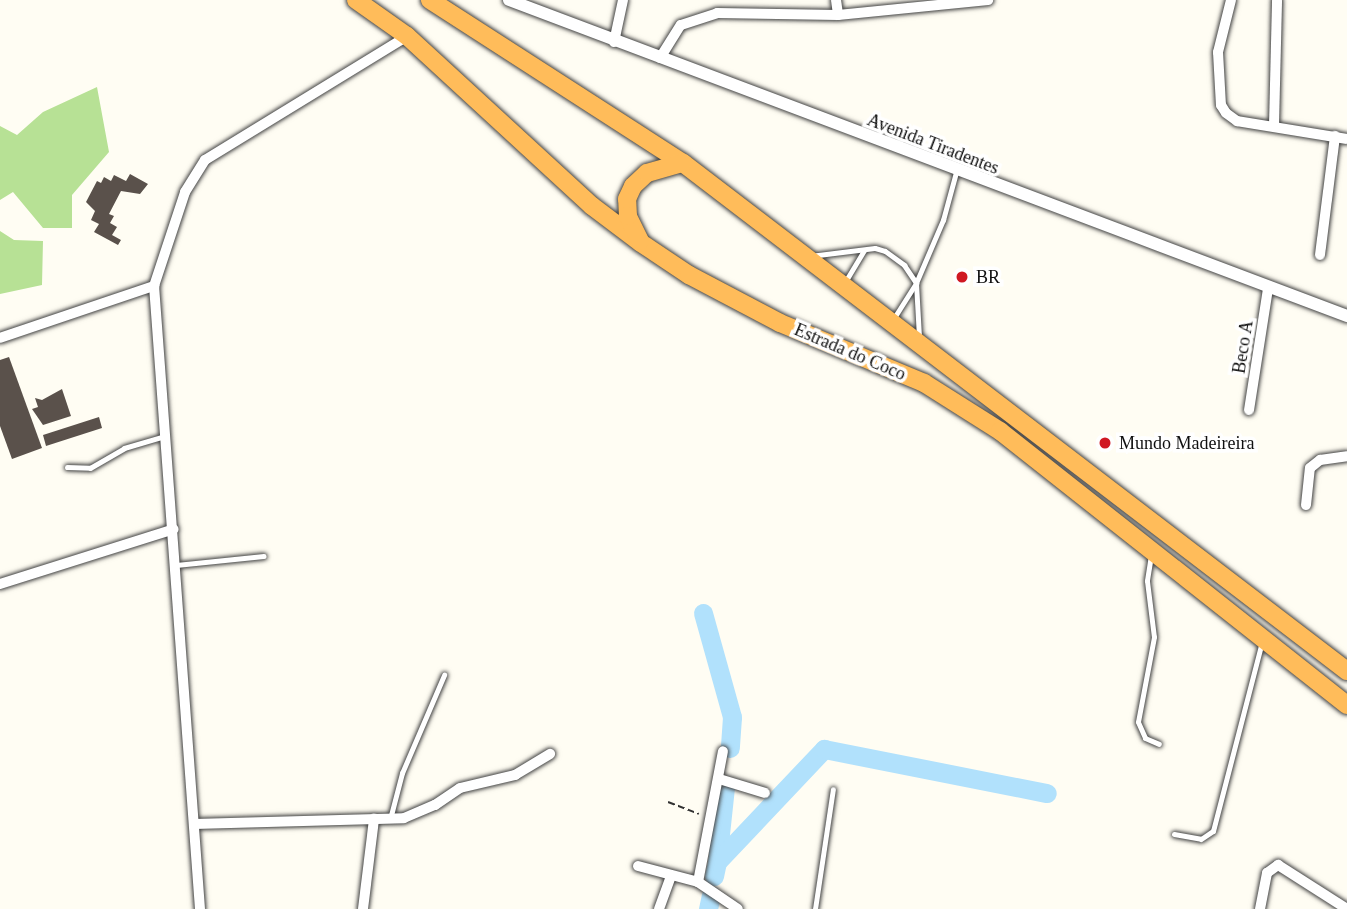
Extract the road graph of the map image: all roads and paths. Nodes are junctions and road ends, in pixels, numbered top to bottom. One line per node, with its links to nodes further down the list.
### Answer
1 (356, 0): 10 (highway, Estrada do Coco)
2 (430, 0): 16 (highway, Estrada do Coco)
3 (509, 0): 11 (street, Avenida Tiradentes)
4 (624, 0): 11 (street)
5 (836, 0): 9 (street)
6 (988, 0): 9 (street)
7 (1231, 0): 13 (street)
8 (1277, 0): 13 (street)
9 (838, 15): 12 (street)
10 (407, 36): 18 (highway, Estrada do Coco); 24 (street)
11 (614, 41): 12 (street, Avenida Tiradentes)
12 (660, 58): 17 (street, Avenida Tiradentes)
13 (1274, 124): 14 (street)
14 (1335, 136): 15 (street); 20 (street)
15 (1347, 139)
16 (683, 163): 18 (highway); 21 (highway, Estrada do Coco)
17 (956, 172): 22 (lane); 25 (street, Avenida Tiradentes)
18 (641, 243): 36 (highway, Estrada do Coco)
19 (864, 250): 21 (lane); 22 (lane); 23 (lane)
20 (1320, 255)
21 (806, 257): 23 (highway, Estrada do Coco)
22 (916, 283): 27 (lane); 29 (lane)
23 (844, 285): 27 (highway, Estrada do Coco)
24 (153, 286): 28 (street); 31 (street)
25 (1268, 289): 26 (street, Avenida Tiradentes); 30 (street, Beco A)
26 (1347, 316)
27 (892, 321): 29 (highway, Estrada do Coco)
28 (0, 338)
29 (919, 341): 41 (highway, Estrada do Coco)
30 (1249, 410)
31 (166, 435): 33 (lane); 35 (street)
32 (1347, 456): 34 (street)
33 (67, 467)
34 (1306, 505)
35 (174, 530): 38 (street); 39 (street)
36 (1152, 551): 40 (highway, Estrada do Coco); 44 (lane)
37 (264, 556): 38 (lane)
38 (176, 565): 54 (street)
39 (0, 584)
40 (1263, 638): 43 (highway, Estrada do Coco); 55 (lane)
41 (1347, 671)
42 (444, 675): 52 (lane)
43 (1347, 705)
44 (1159, 744)
45 (723, 751): 47 (street)
46 (550, 754): 52 (street)
47 (719, 779): 49 (street); 53 (street)
48 (832, 789): 63 (lane)
49 (765, 793)
50 (668, 802): 53 (path)
51 (374, 818): 52 (street); 54 (street); 60 (street)
52 (390, 819)
53 (713, 819): 58 (street)
54 (194, 824): 59 (street)
55 (1174, 834)
56 (639, 866): 57 (street)
57 (671, 876): 58 (street); 61 (street)
58 (698, 882): 62 (street)
59 (200, 909)
60 (363, 909)
61 (659, 909)
62 (738, 909)
63 (815, 909)
64 (1260, 909): 65 (street)
65 (1347, 909)

